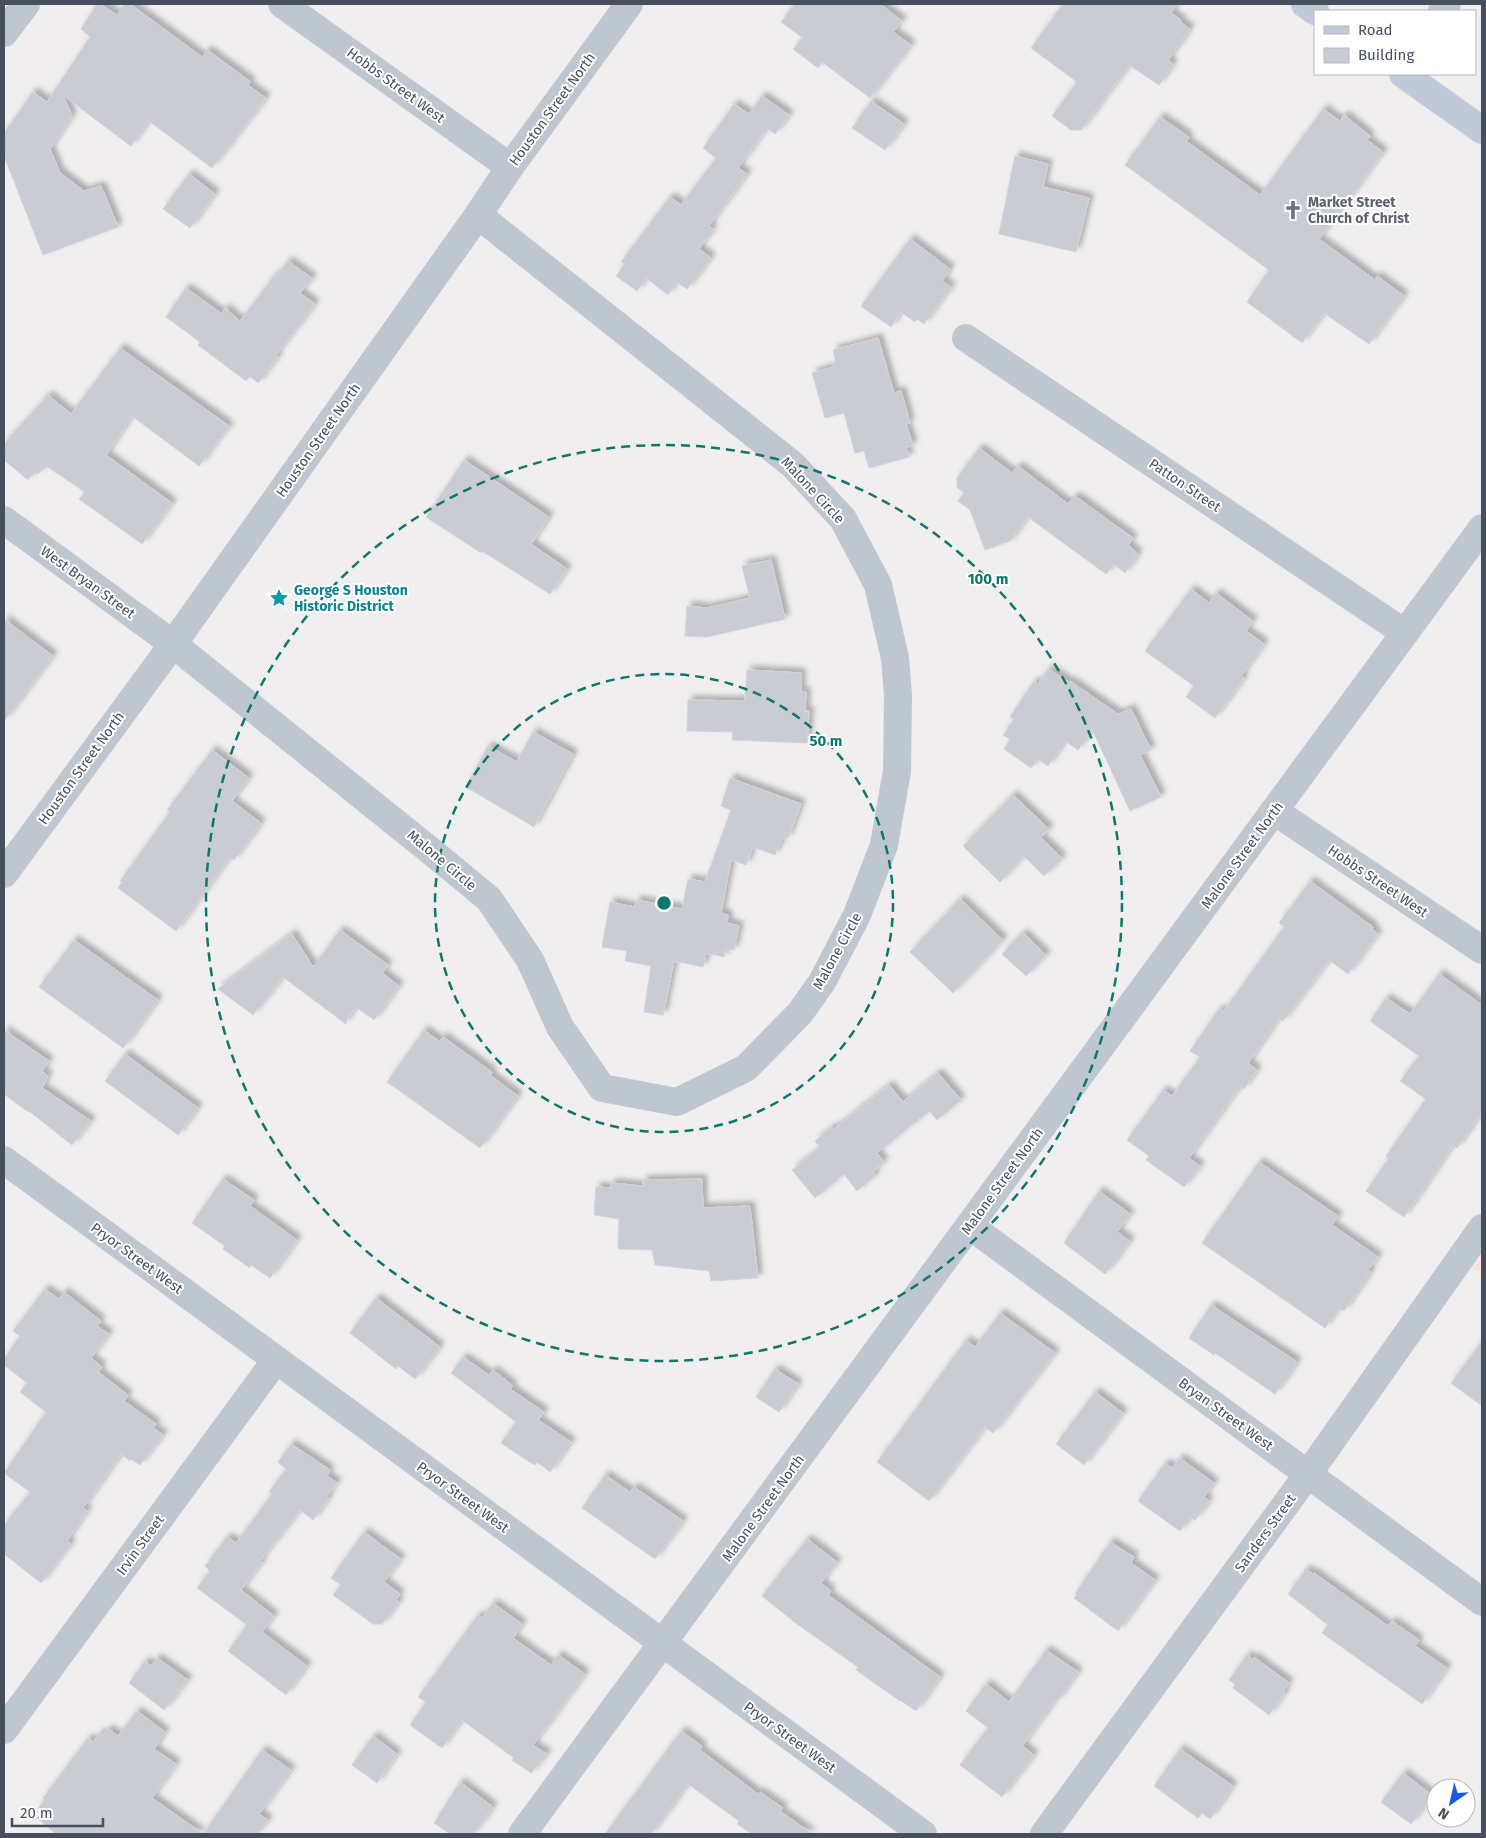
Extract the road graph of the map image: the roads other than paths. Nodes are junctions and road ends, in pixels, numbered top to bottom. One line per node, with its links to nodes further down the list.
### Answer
1 (26, 4): 4 (street)
2 (282, 4): 7 (street, Hobbs Street West)
3 (629, 4): 7 (street, Houston Street North)
4 (4, 33)
5 (1404, 75): 6 (main road)
6 (1482, 130)
7 (510, 167): 8 (street, Houston Street North)
8 (478, 215): 13 (street, Houston Street North); 13 (street, Malone Circle)
9 (966, 338): 12 (street, Patton Street)
10 (4, 520): 13 (street, West Bryan Street)
11 (1482, 528): 12 (street, Malone Street North)
12 (1405, 633): 14 (street, Malone Street North)
13 (173, 644): 15 (street, Houston Street North)
14 (1274, 811): 16 (street, Hobbs Street West); 18 (street, Malone Street North)
15 (4, 874)
16 (1482, 950)
17 (4, 1160): 20 (street, Pryor Street West)
18 (970, 1226): 21 (street, Bryan Street West); 23 (street, Malone Street North)
19 (1482, 1228): 21 (street, Sanders Street)
20 (276, 1360): 23 (street, Pryor Street West); 24 (street, Irvin Street)
21 (1308, 1474): 22 (street, Bryan Street West); 27 (street, Sanders Street)
22 (1482, 1602)
23 (663, 1643): 25 (street, Malone Street North); 26 (street, Pryor Street West)
24 (4, 1730)
25 (522, 1834)
26 (922, 1834)
27 (1044, 1834)

